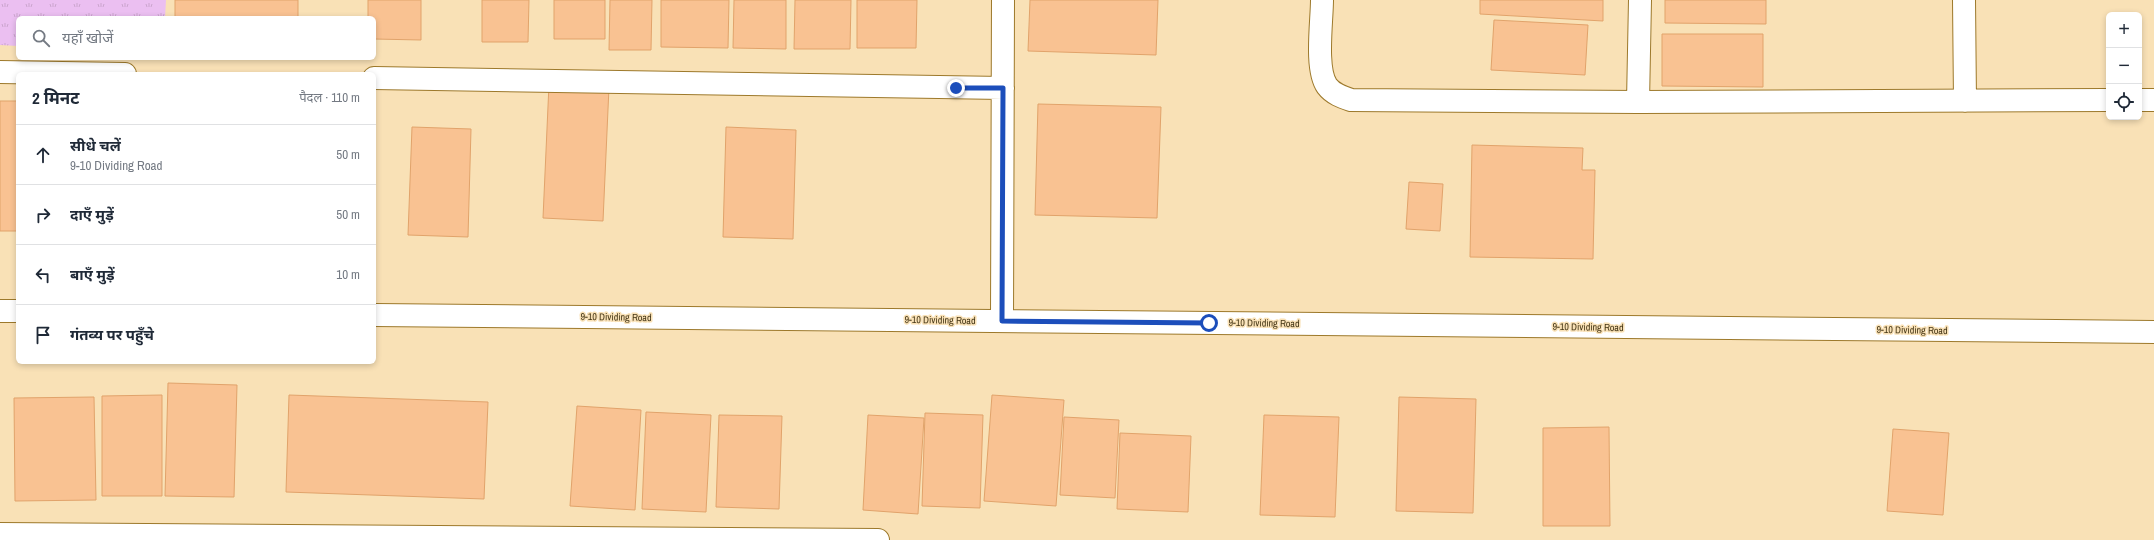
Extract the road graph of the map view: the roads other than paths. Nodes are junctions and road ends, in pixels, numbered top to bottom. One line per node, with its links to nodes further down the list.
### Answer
1 (1003, 0): 8 (street)
2 (1322, 0): 13 (street)
3 (1640, 0): 13 (street)
4 (1964, 0): 12 (street)
5 (0, 72): 6 (street)
6 (16, 72)
7 (376, 78): 8 (street)
8 (1003, 88): 17 (street)
9 (2106, 100): 12 (street)
10 (2142, 100): 11 (street)
11 (2154, 100)
12 (1965, 101): 13 (street)
13 (1638, 102)
14 (0, 311): 15 (street)
15 (16, 311)
16 (376, 315): 17 (street, 9-10 Dividing Road)
17 (1002, 321): 18 (street, 9-10 Dividing Road)
18 (2154, 332)
19 (0, 534): 20 (street)
20 (708, 539): 21 (street)
21 (878, 540)

